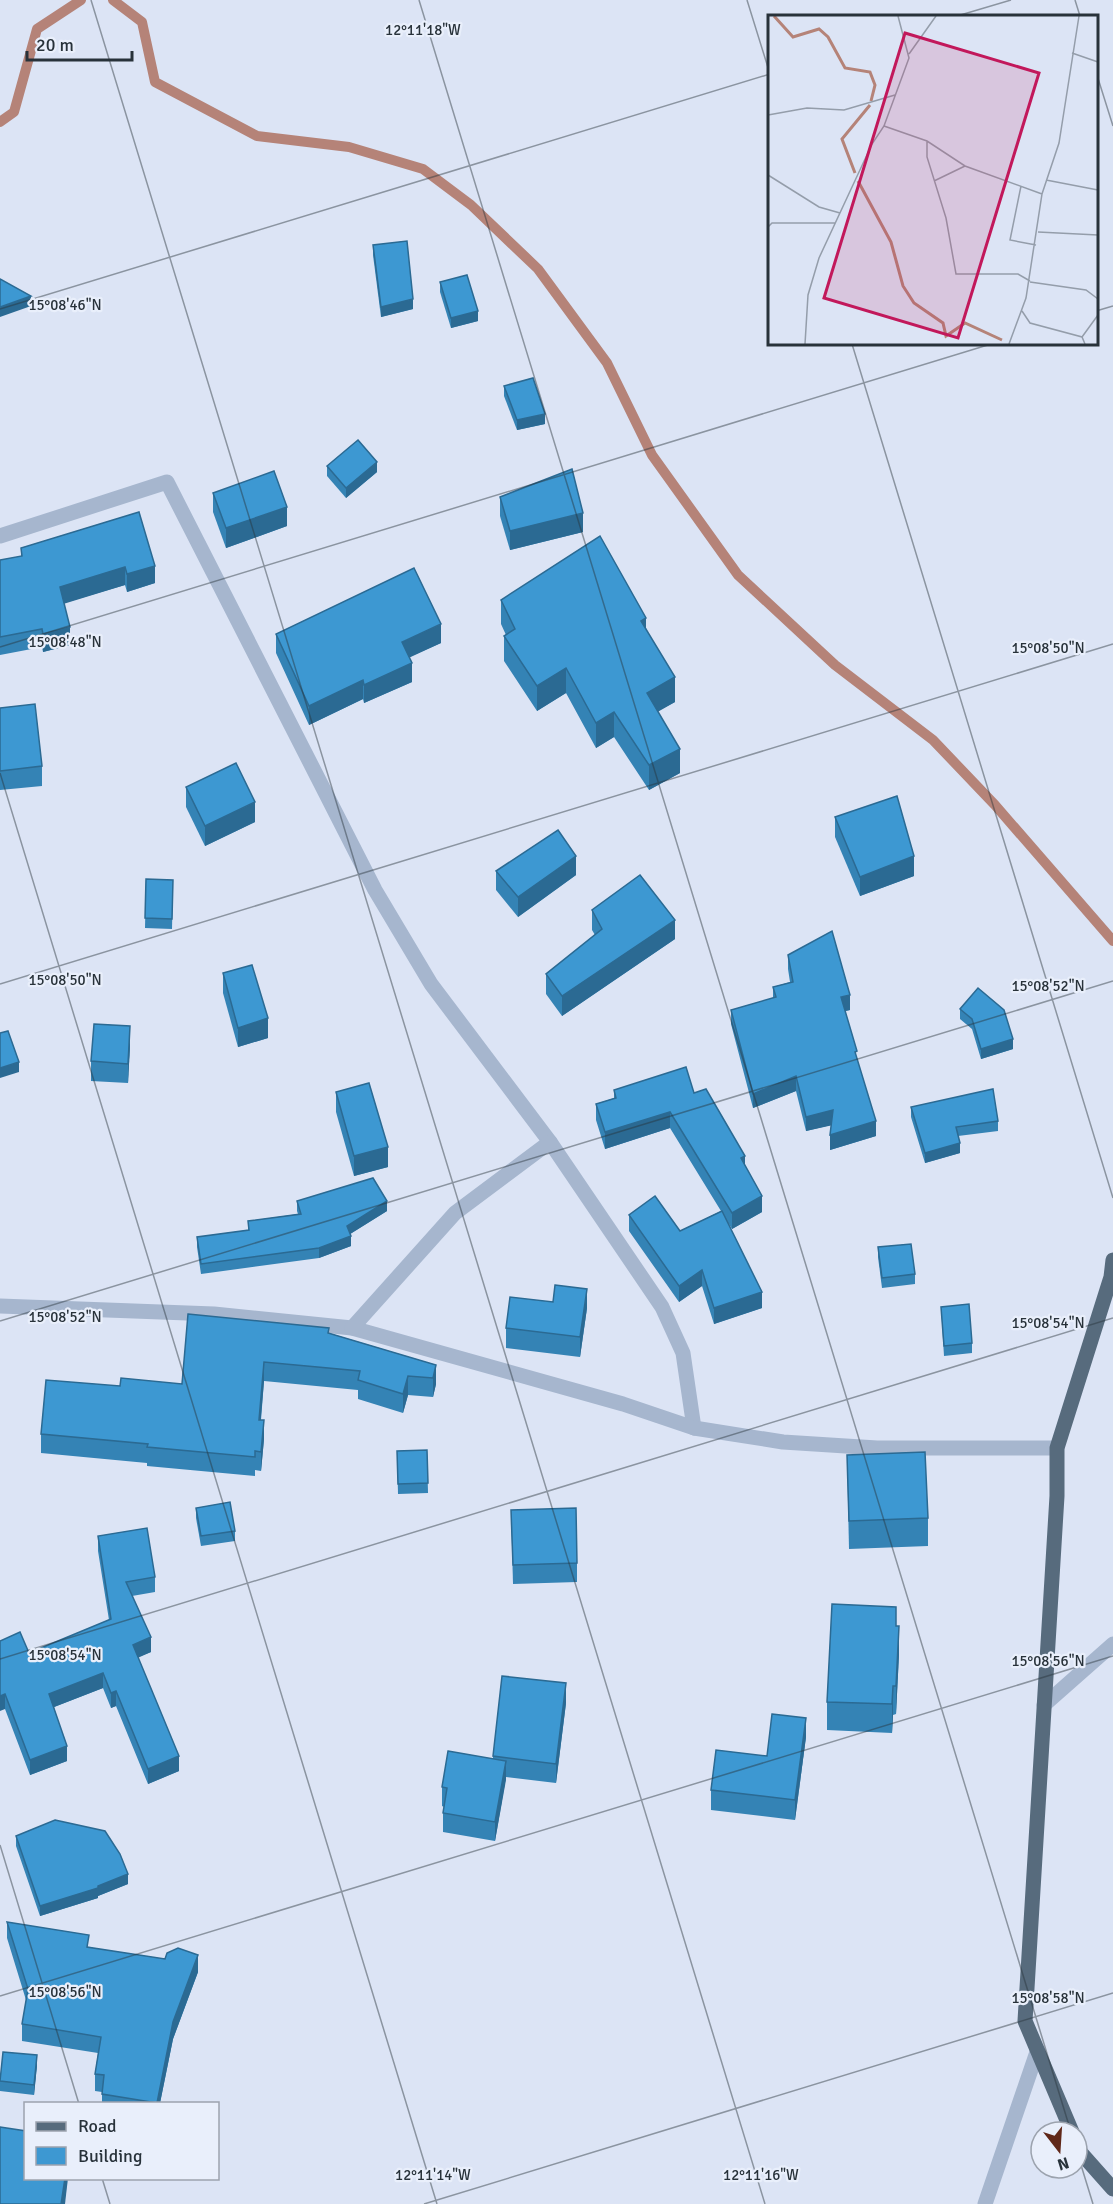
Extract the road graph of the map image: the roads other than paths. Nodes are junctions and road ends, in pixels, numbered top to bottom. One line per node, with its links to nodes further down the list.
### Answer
1 (0, 536): 2 (street)
2 (550, 1142): 5 (street); 6 (street)
3 (1113, 1260): 7 (main road)
4 (0, 1306): 5 (street)
5 (352, 1328): 6 (street)
6 (694, 1428): 7 (street)
7 (1057, 1448): 9 (main road)
8 (1113, 1644): 9 (street)
9 (1044, 1705): 10 (main road)
10 (1037, 2052): 11 (main road); 14 (street)
11 (1067, 2120)
12 (1089, 2162): 13 (main road)
13 (1113, 2189)
14 (985, 2204)

